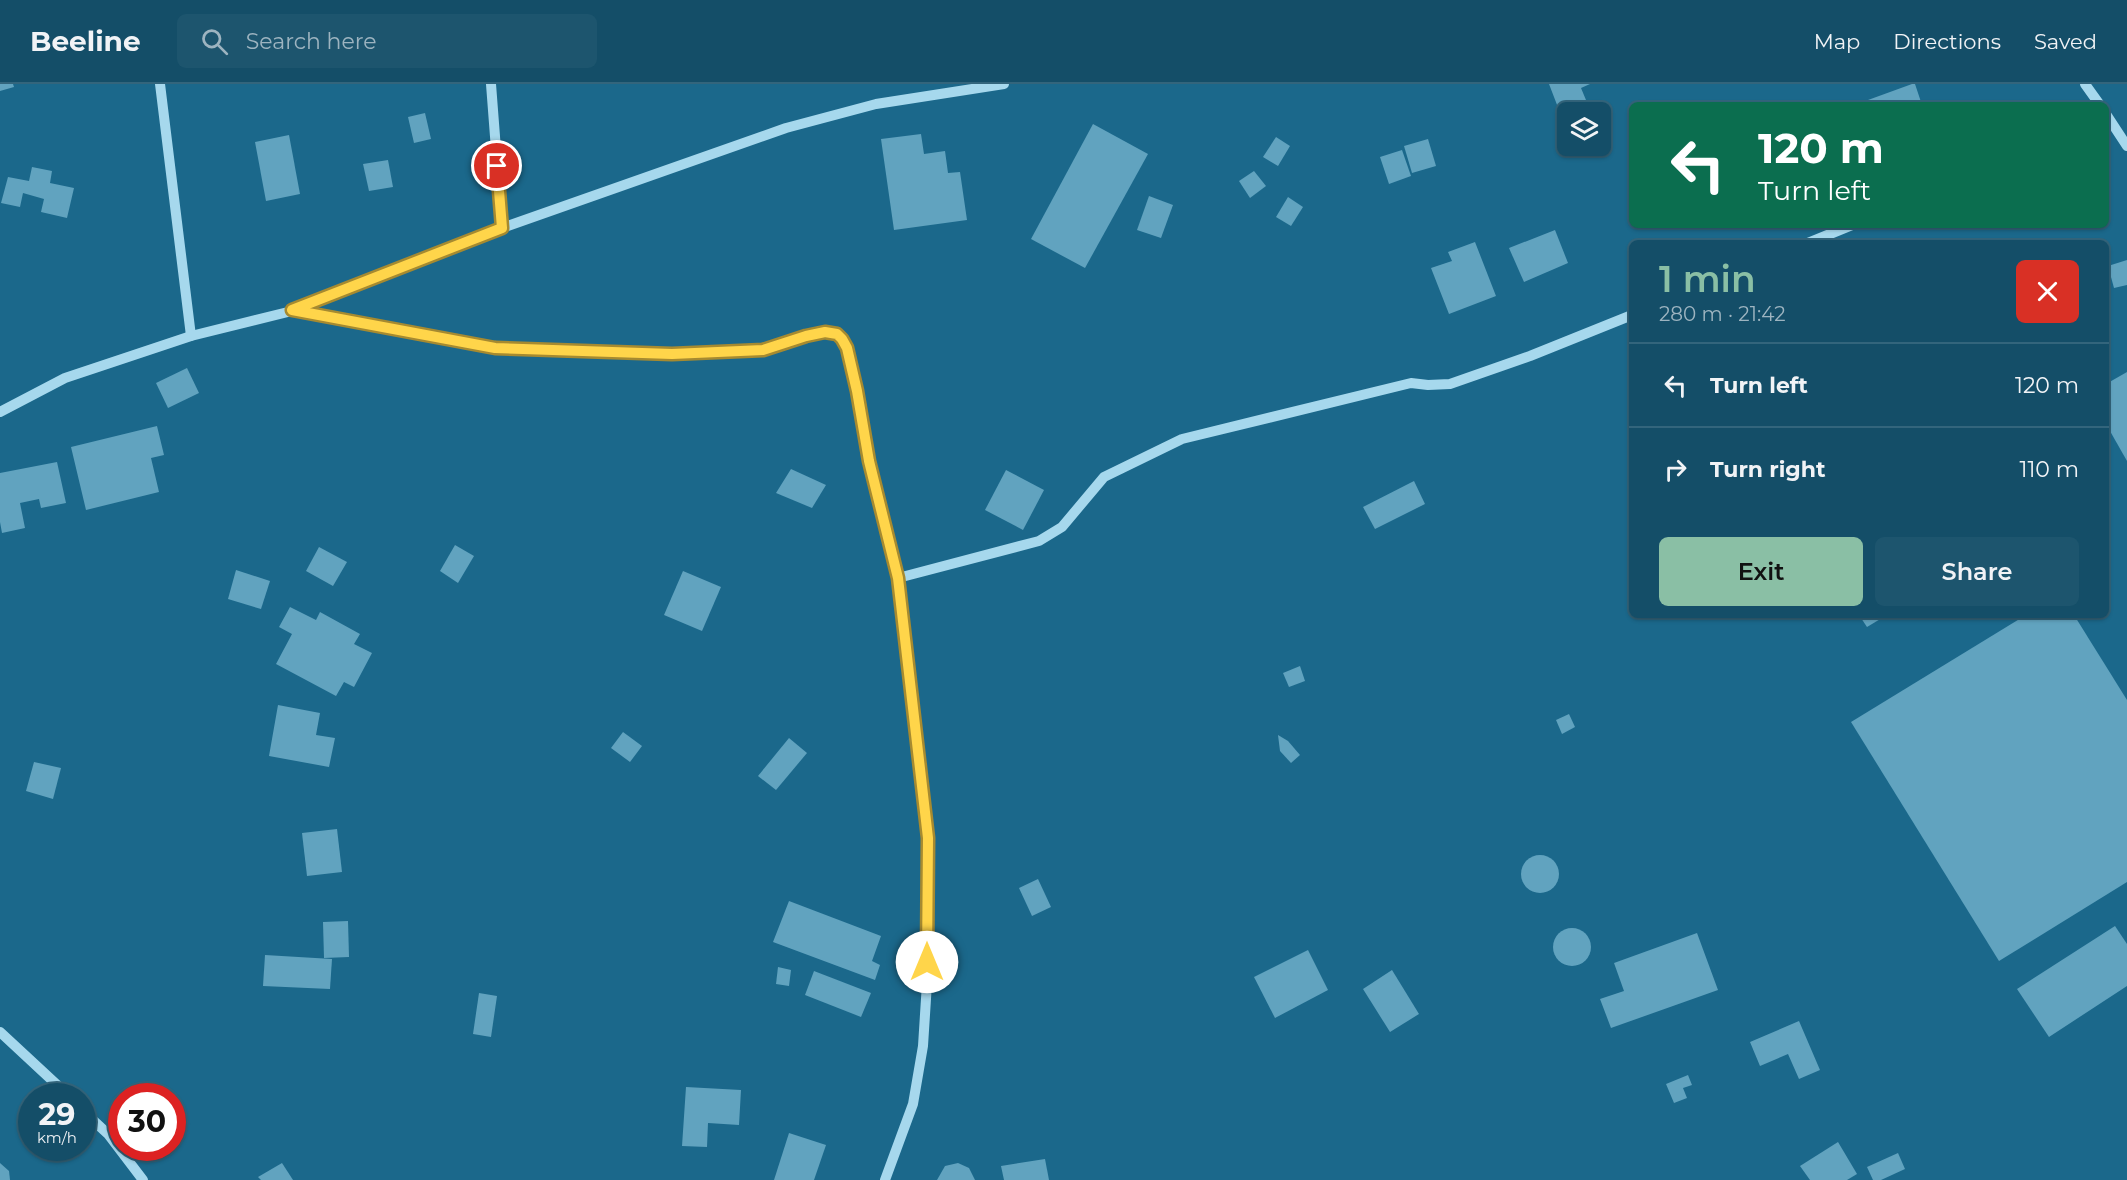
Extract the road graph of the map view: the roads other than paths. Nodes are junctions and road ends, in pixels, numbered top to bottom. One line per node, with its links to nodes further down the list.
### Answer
1 (160, 84): 13 (street)
2 (491, 84): 8 (street)
3 (1004, 84): 8 (street)
4 (2085, 84): 5 (street)
5 (2098, 102)
6 (2109, 119): 7 (street)
7 (2127, 146)
8 (502, 228): 11 (street)
9 (1845, 228): 10 (street)
10 (1815, 240)
11 (292, 310): 13 (street); 15 (street)
12 (1629, 316): 15 (street)
13 (191, 336): 14 (street)
14 (0, 412)
15 (898, 578): 20 (street)
16 (0, 1032): 17 (street)
17 (55, 1083)
18 (96, 1123): 19 (street)
19 (143, 1180)
20 (885, 1180)

